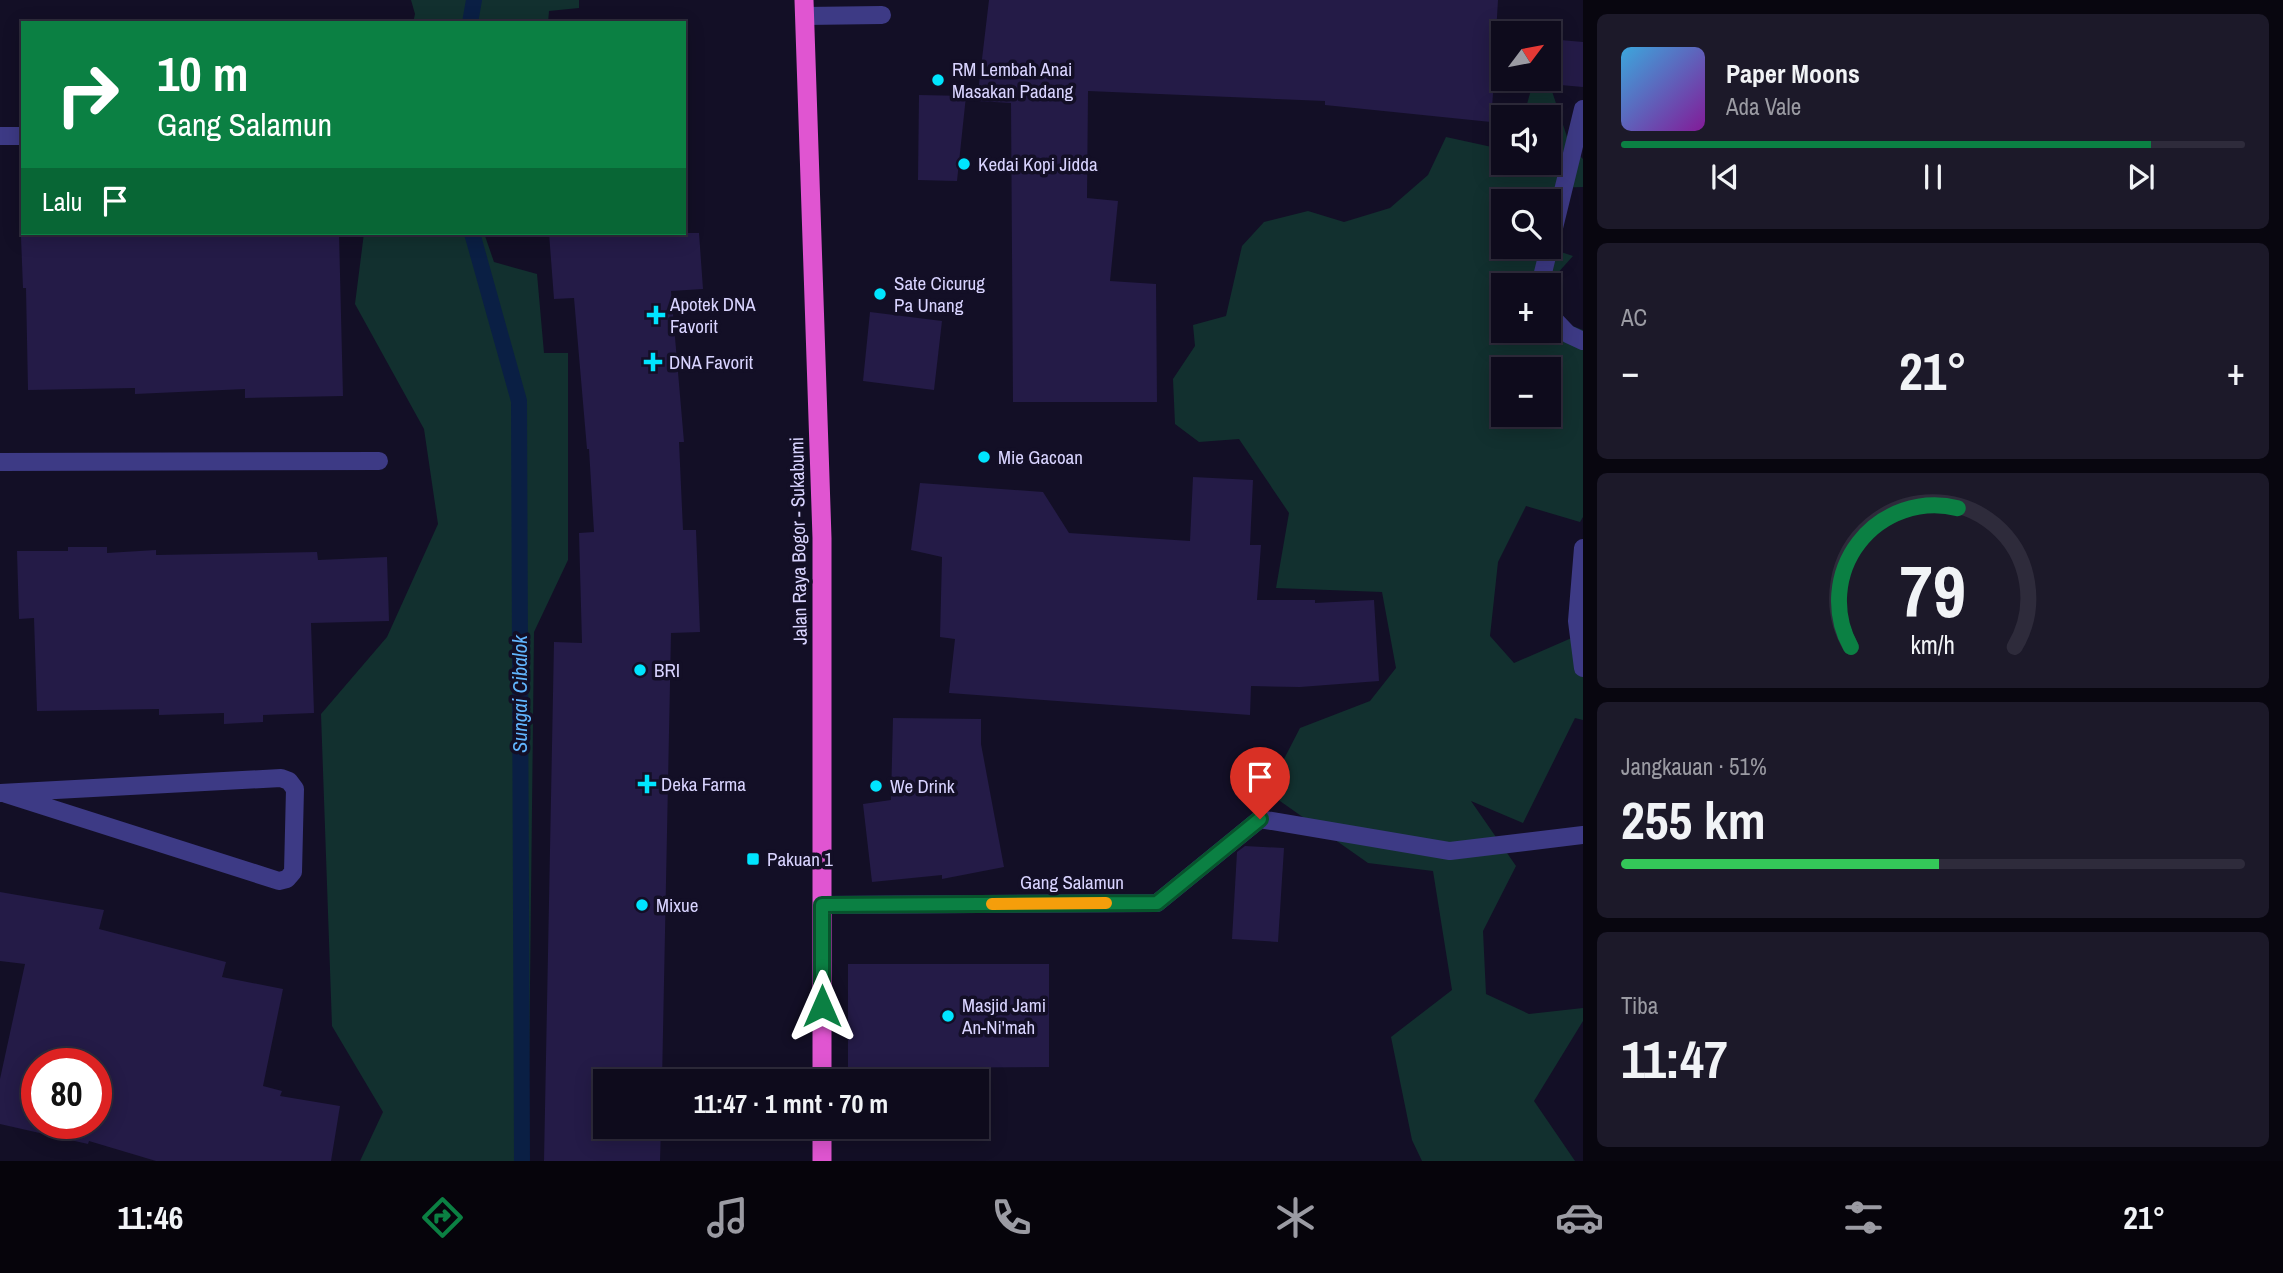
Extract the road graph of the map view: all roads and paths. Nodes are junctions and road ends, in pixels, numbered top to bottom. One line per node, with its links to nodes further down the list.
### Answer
1 (804, 8): 2 (street); 15 (highway, Jalan Raya Bogor - Sukabumi)
2 (883, 15)
3 (1583, 109): 6 (street)
4 (0, 136): 5 (street)
5 (21, 136)
6 (1543, 273)
7 (1561, 327): 8 (street)
8 (1583, 341)
9 (379, 461): 10 (street)
10 (0, 462)
11 (1583, 548): 12 (street)
12 (1583, 668)
13 (3, 793): 13 (street)
14 (1583, 835): 15 (street, Gang Salamun)
15 (822, 905): 16 (highway, Jalan Raya Bogor - Sukabumi)
16 (822, 1069)
17 (822, 1139): 18 (highway)
18 (822, 1161)

